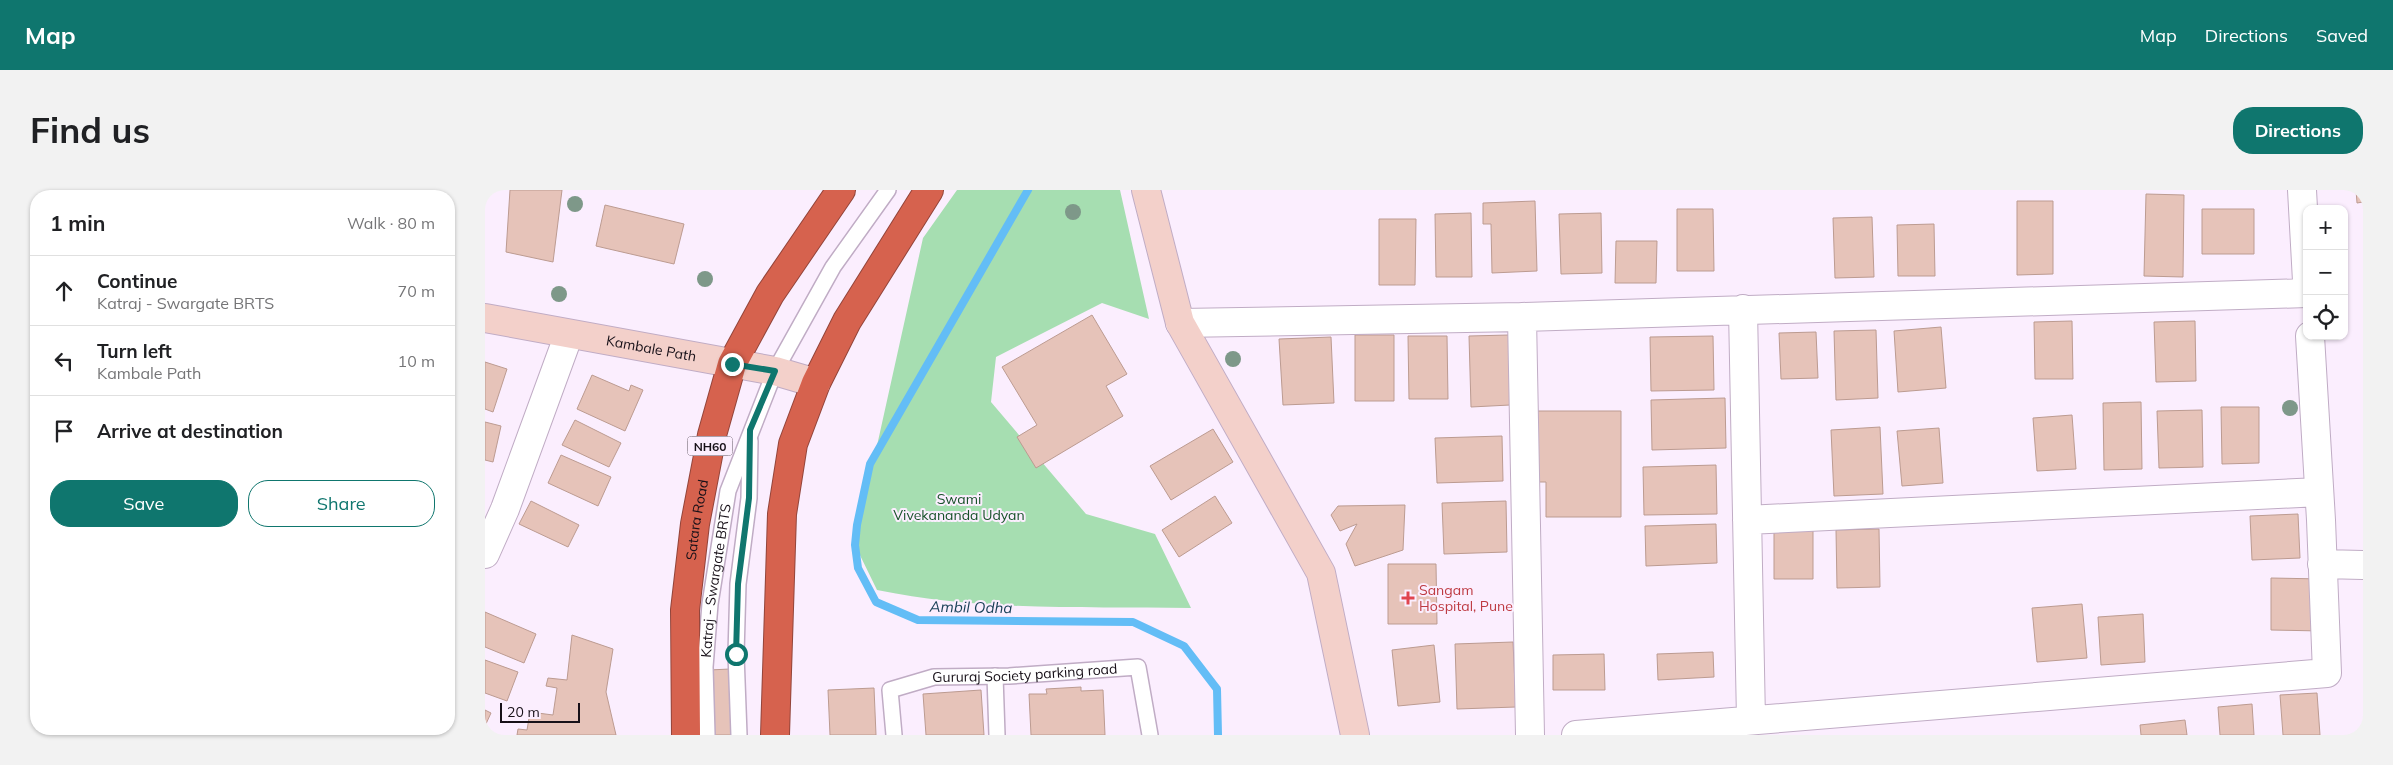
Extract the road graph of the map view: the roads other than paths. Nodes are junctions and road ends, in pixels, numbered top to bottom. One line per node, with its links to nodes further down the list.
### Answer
1 (841, 190): 14 (highway, Satara Road / NH60)
2 (888, 190): 15 (lane, Katraj - Swargate BRTS)
3 (929, 190): 16 (highway)
4 (1146, 190): 11 (street)
5 (2302, 190): 6 (street)
6 (2305, 250)
7 (2303, 292): 8 (street)
8 (1743, 309): 9 (street); 20 (street)
9 (1522, 317): 11 (street); 34 (street)
10 (485, 318): 12 (street, Kambale Path)
11 (1180, 323): 33 (street)
12 (569, 334): 14 (street, Kambale Path); 19 (street)
13 (2310, 340): 18 (street)
14 (732, 364): 15 (street, Kambale Path); 26 (highway, Satara Road / NH60)
15 (775, 371): 16 (street, Kambale Path); 17 (lane, Katraj - Swargate BRTS)
16 (816, 384): 29 (highway)
17 (750, 430): 27 (lane, Katraj - Swargate BRTS); 28 (lane, Katraj - Swargate BRTS)
18 (2319, 492): 20 (street); 22 (street)
19 (495, 507): 21 (street)
20 (1747, 520): 25 (street)
21 (485, 554)
22 (2322, 564): 23 (street); 25 (street)
23 (2363, 565)
24 (995, 676): 30 (lane, Gururaj Society parking road); 31 (lane); 32 (lane, Gururaj Society parking road)
25 (1751, 720): 35 (street)
26 (686, 735)
27 (707, 735)
28 (739, 735)
29 (775, 735)
30 (895, 735)
31 (997, 735)
32 (1150, 735)
33 (1355, 735)
34 (1530, 735)
35 (1576, 735)

